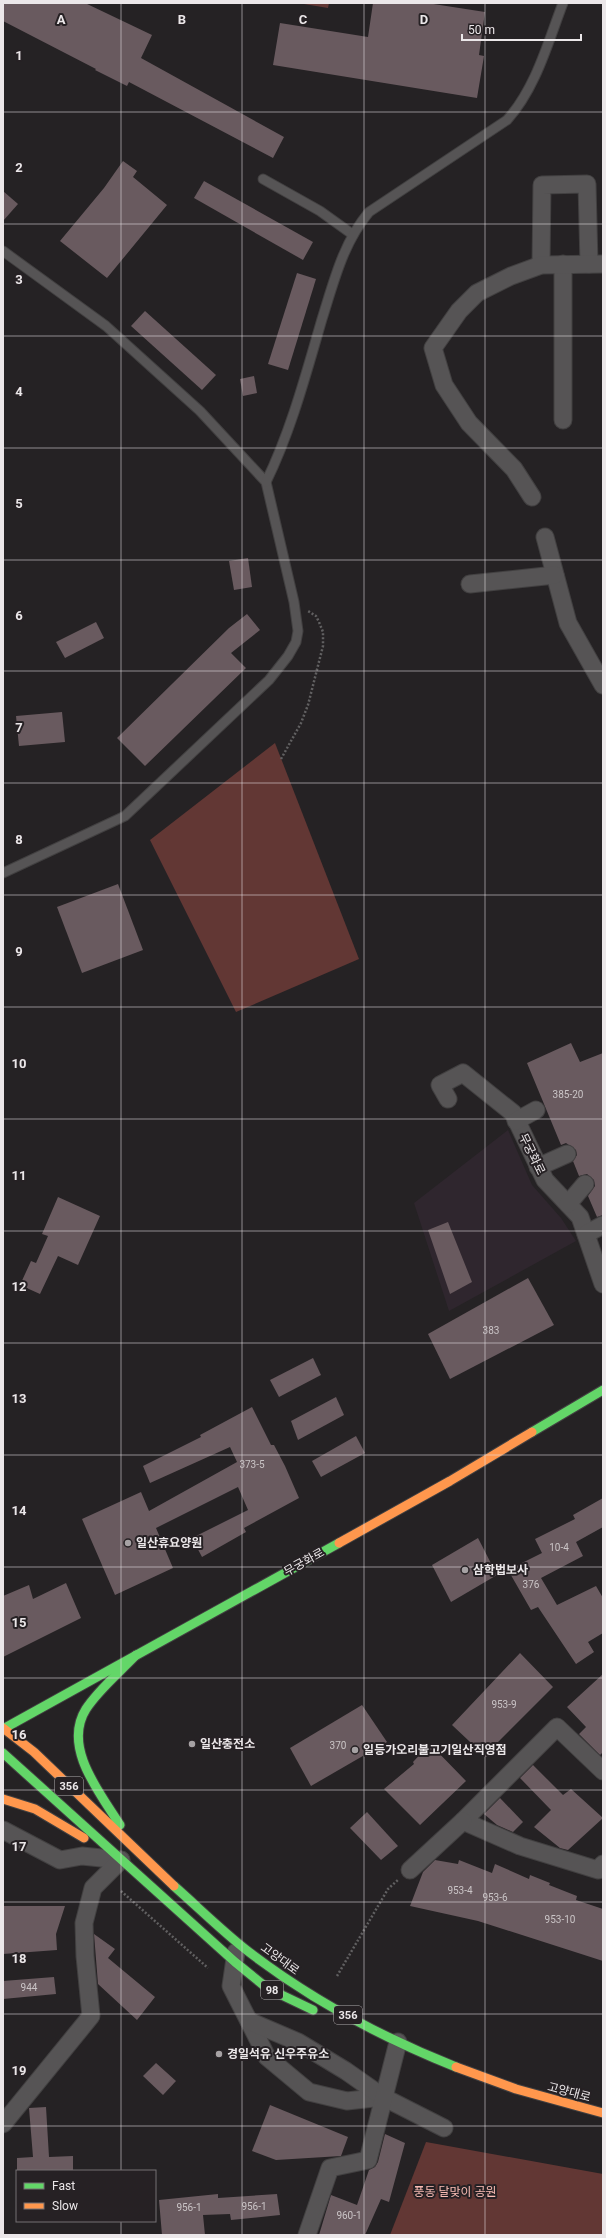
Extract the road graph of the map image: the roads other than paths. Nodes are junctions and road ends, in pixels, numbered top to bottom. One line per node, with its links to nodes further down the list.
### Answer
1 (563, 3): 3 (lane)
2 (263, 179): 3 (lane)
3 (352, 234): 9 (lane)
4 (3, 251): 9 (lane)
5 (563, 264): 6 (street); 7 (street); 8 (street)
6 (596, 264): 7 (street)
7 (541, 265): 10 (street)
8 (563, 420)
9 (266, 482): 15 (lane)
10 (532, 497)
11 (545, 537): 12 (street)
12 (555, 574): 13 (street); 14 (street)
13 (470, 584)
14 (603, 685)
15 (3, 873)
16 (448, 1099): 18 (street, 무궁화로)
17 (536, 1110): 18 (street)
18 (516, 1121): 20 (street, 무궁화로)
19 (567, 1154): 20 (street)
20 (538, 1167): 22 (street, 무궁화로)
21 (585, 1184): 22 (street)
22 (568, 1204): 24 (street, 무궁화로)
23 (603, 1225): 24 (street)
24 (586, 1234): 25 (street, 무궁화로)
25 (603, 1284)
26 (603, 1390): 27 (main road, 무궁화로)
27 (136, 1655): 28 (main road, 무궁화로); 34 (main road)
28 (3, 1728): 34 (main road, 고양대로 / 356)
29 (3, 1752): 35 (main road, 98)
30 (603, 1771): 32 (street)
31 (3, 1799): 35 (main road)
32 (462, 1821): 36 (street); 37 (street)
33 (3, 1830): 35 (street)
34 (133, 1847): 38 (main road, 고양대로 / 356)
35 (121, 1860): 39 (main road, 98); 45 (street)
36 (603, 1864)
37 (410, 1870)
38 (237, 1942): 39 (street); 42 (main road, 고양대로 / 356)
39 (234, 1962): 40 (main road, 98); 41 (street)
40 (320, 2014)
41 (249, 2021): 43 (street); 43 (street)
42 (395, 2051): 43 (street); 44 (main road, 고양대로 / 356)
43 (383, 2097): 46 (street); 47 (street)
44 (603, 2113)
45 (3, 2124)
46 (444, 2128)
47 (308, 2235)

